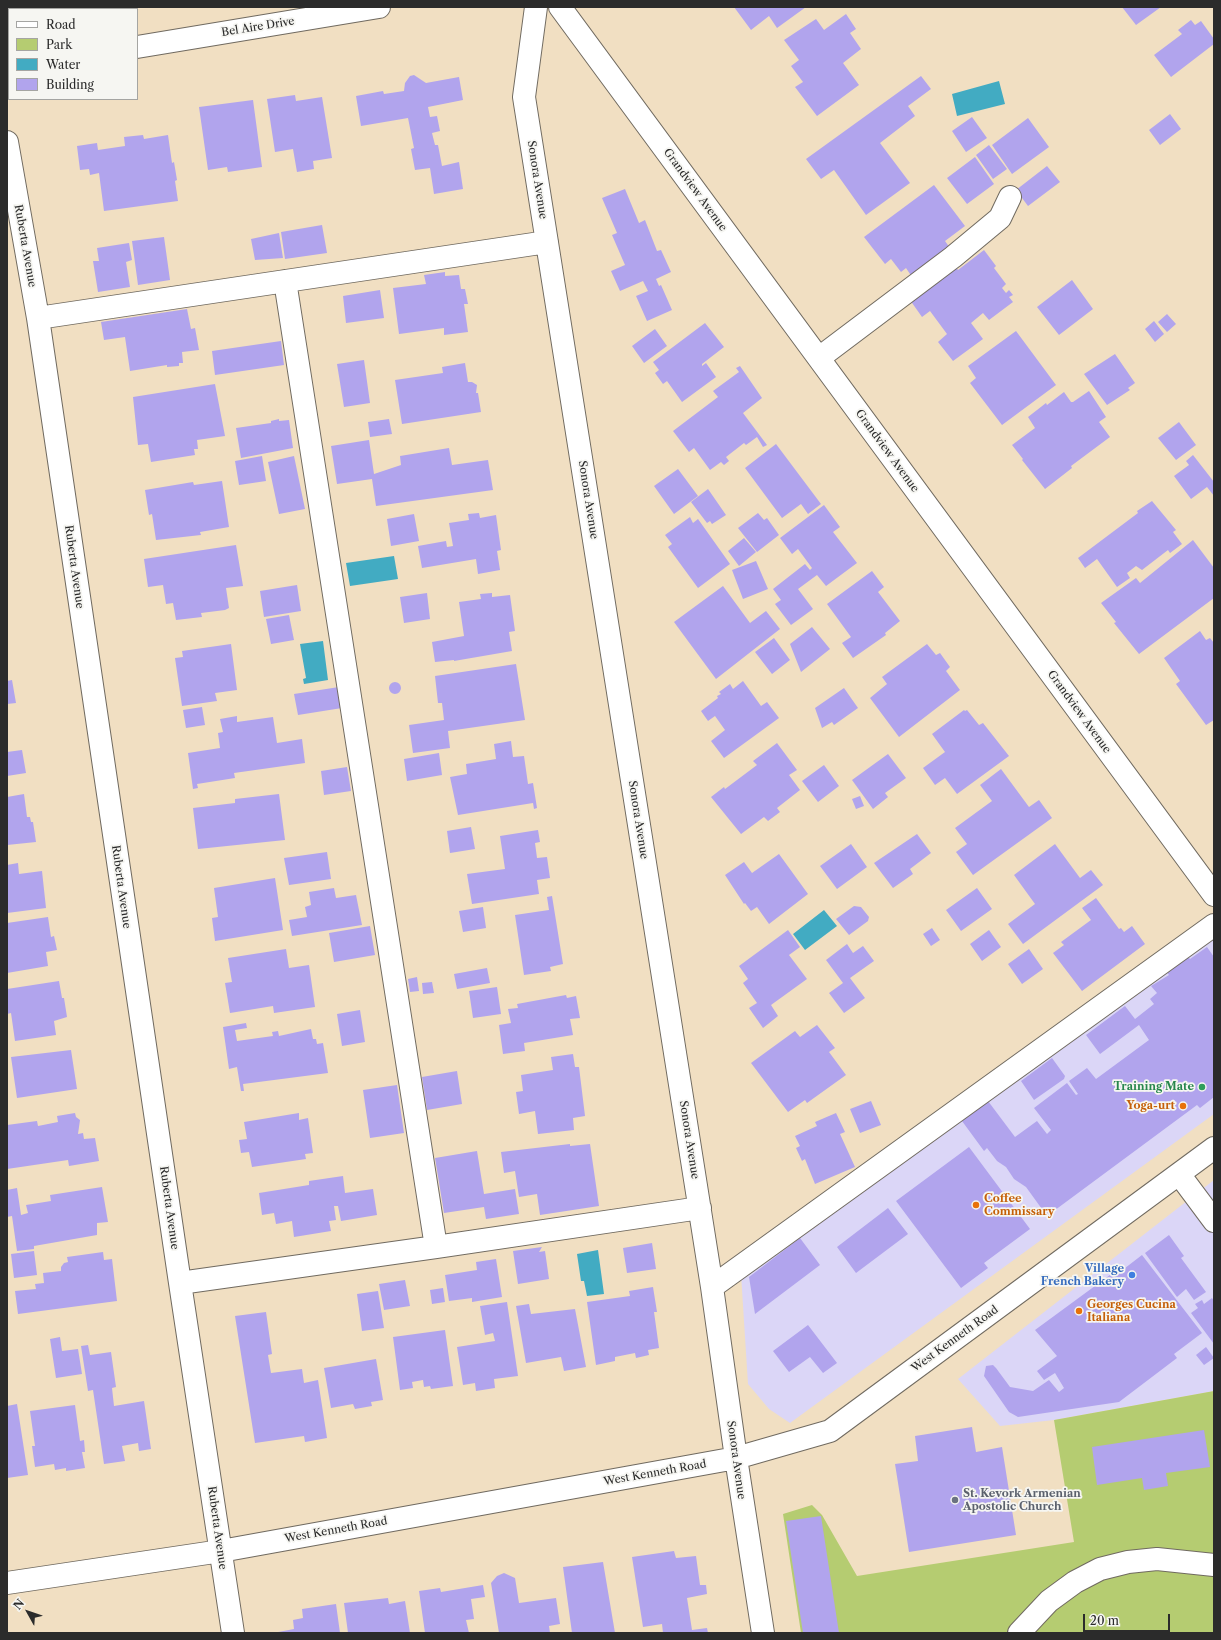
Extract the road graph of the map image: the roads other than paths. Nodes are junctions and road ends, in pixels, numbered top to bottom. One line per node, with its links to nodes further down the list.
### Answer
1 (379, 7): 4 (street, Bel Aire Drive)
2 (536, 7): 7 (street, Sonora Avenue)
3 (560, 7): 10 (street, Grandview Avenue)
4 (138, 47)
5 (7, 142): 9 (street, Ruberta Avenue)
6 (1010, 197): 10 (street)
7 (547, 242): 8 (street); 15 (street, Sonora Avenue)
8 (285, 281): 9 (street); 17 (street)
9 (38, 318): 18 (street, Ruberta Avenue)
10 (819, 358): 11 (street, Grandview Avenue)
11 (1214, 895)
12 (1214, 924): 19 (street)
13 (1214, 1148): 14 (street, West Kenneth Road)
14 (1179, 1174): 16 (street); 20 (street, West Kenneth Road)
15 (700, 1208): 17 (street); 19 (street, Sonora Avenue)
16 (1214, 1221)
17 (436, 1247): 18 (street)
18 (180, 1283): 21 (street, Ruberta Avenue)
19 (712, 1287): 20 (street, Sonora Avenue)
20 (736, 1458): 21 (street, West Kenneth Road); 25 (street, Sonora Avenue)
21 (221, 1551): 23 (street, West Kenneth Road); 24 (street, Ruberta Avenue)
22 (1214, 1565): 26 (street)
23 (7, 1583)
24 (233, 1633)
25 (763, 1633)
26 (1019, 1633)

